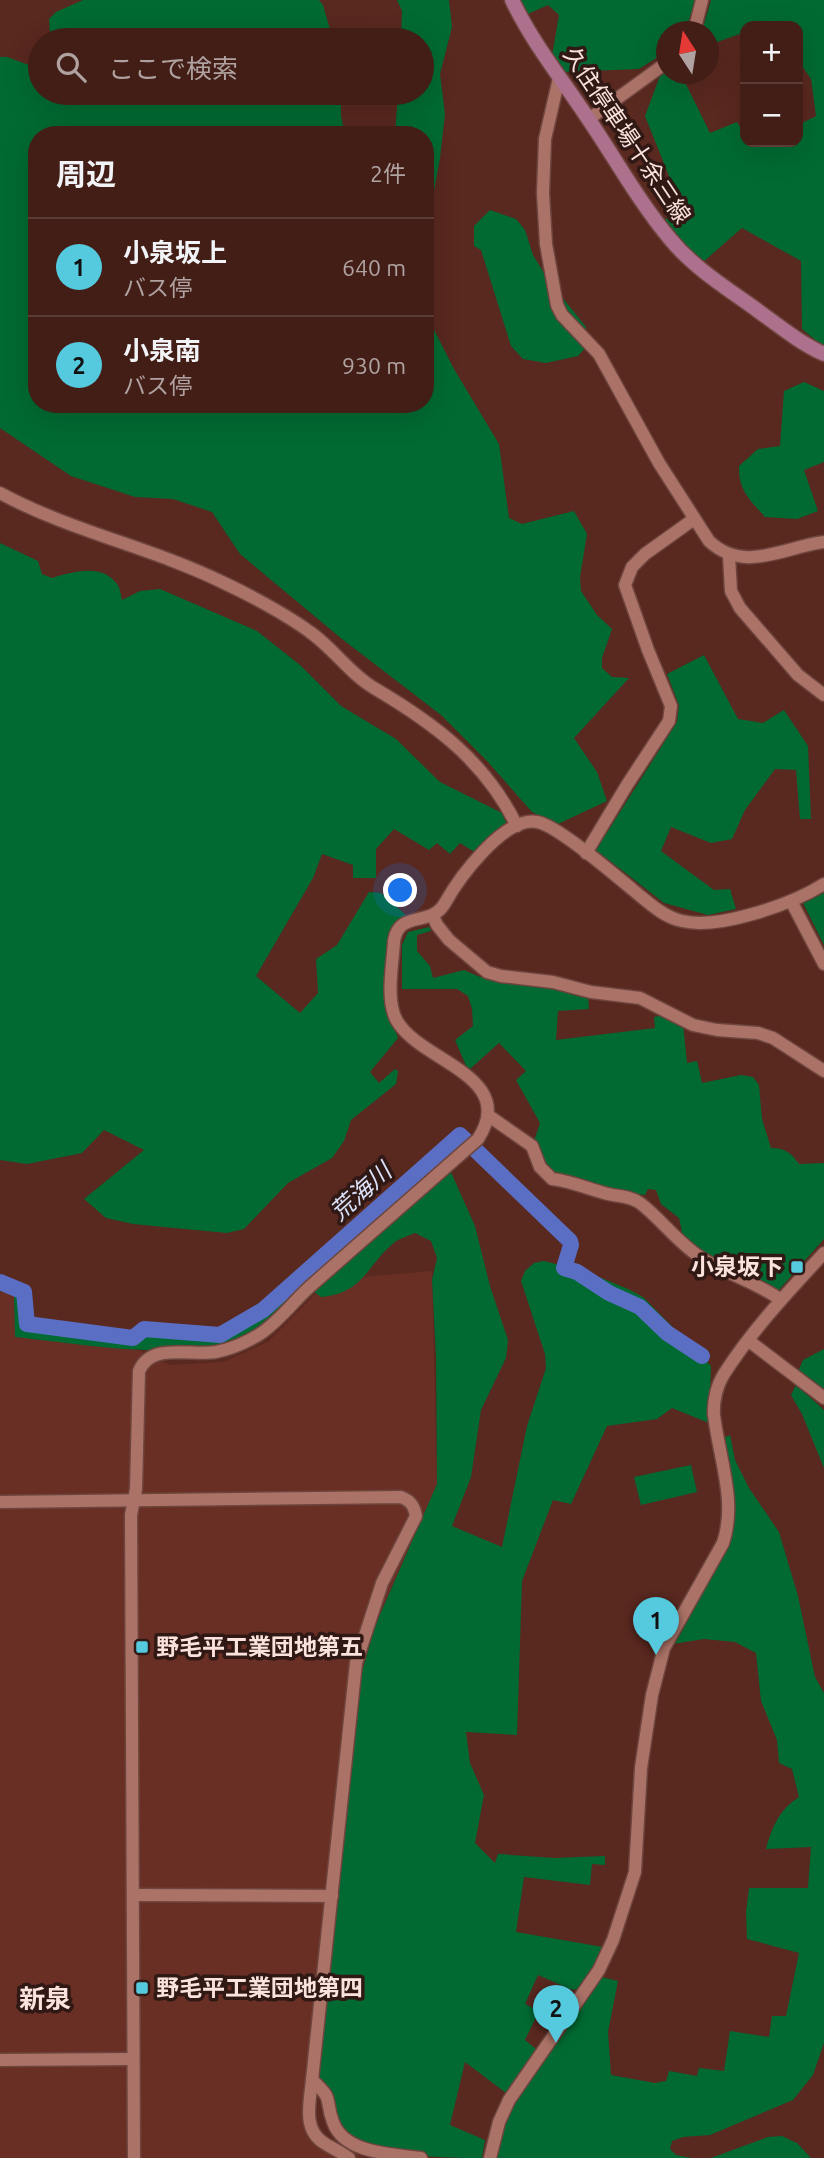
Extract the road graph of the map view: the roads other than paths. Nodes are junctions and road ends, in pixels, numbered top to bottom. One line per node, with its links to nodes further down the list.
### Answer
1 (512, 0): 5 (main road, 久住停車場十余三線)
2 (702, 0): 3 (street)
3 (697, 21)
4 (656, 71): 6 (street)
5 (559, 78): 6 (main road, 久住停車場十余三線); 9 (street)
6 (589, 119): 7 (main road, 久住停車場十余三線)
7 (824, 354)
8 (0, 493): 13 (street)
9 (694, 519): 11 (street); 14 (street)
10 (824, 542): 11 (street)
11 (729, 556): 12 (street)
12 (824, 695)
13 (517, 826): 14 (street); 17 (street)
14 (586, 853): 16 (street)
15 (824, 884): 16 (street)
16 (791, 901): 18 (street)
17 (433, 916): 19 (street); 20 (street)
18 (824, 964)
19 (824, 1071)
20 (489, 1116): 22 (street); 25 (street)
21 (824, 1253): 22 (street)
22 (781, 1300): 23 (street)
23 (749, 1342): 24 (street); 35 (street)
24 (824, 1398)
25 (133, 1501): 26 (street); 27 (street); 28 (street)
26 (0, 1502)
27 (133, 1895): 28 (street); 29 (street)
28 (332, 1896): 31 (street)
29 (134, 2059): 30 (street); 32 (street)
30 (0, 2060)
31 (312, 2080): 33 (street); 34 (street)
32 (134, 2158)
33 (349, 2158)
34 (421, 2158)
35 (490, 2158)

